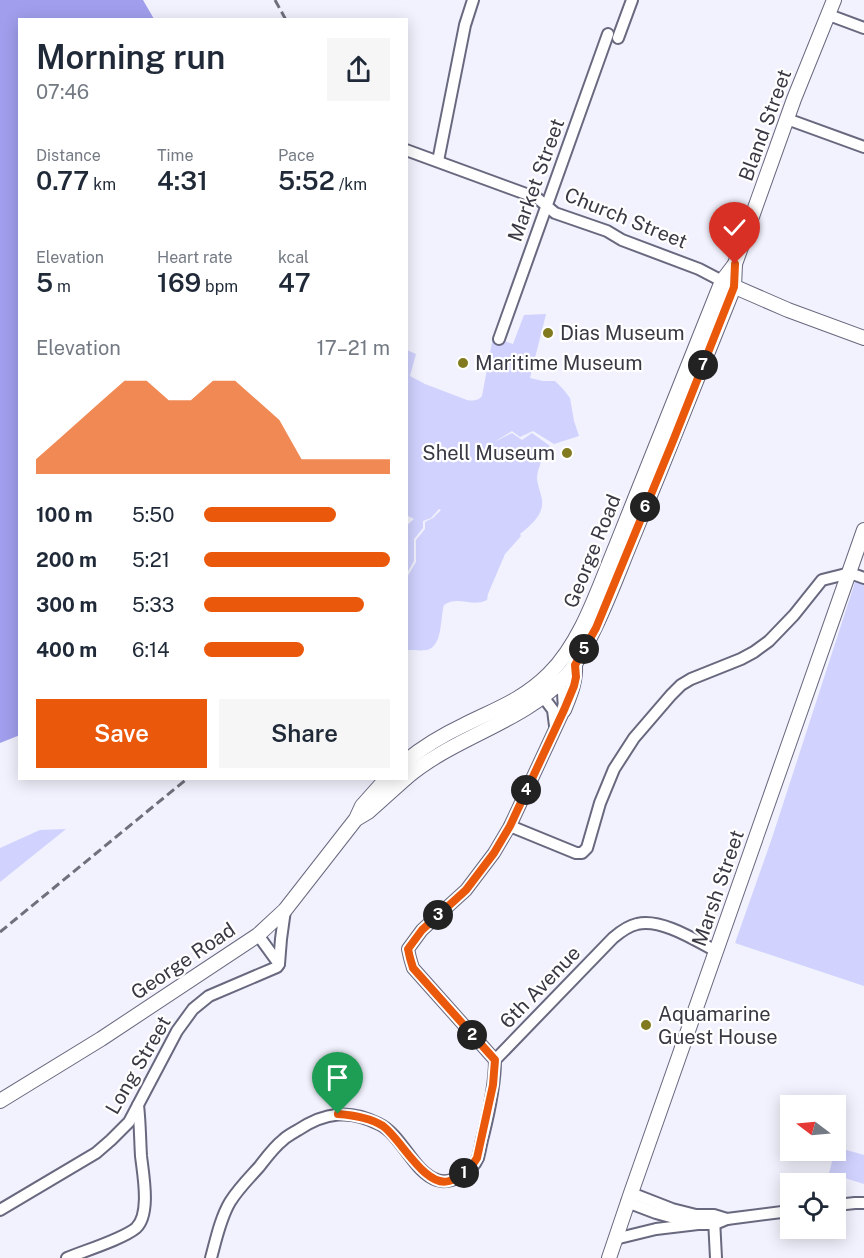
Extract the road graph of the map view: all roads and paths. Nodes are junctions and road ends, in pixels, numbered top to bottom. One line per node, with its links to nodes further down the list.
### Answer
1 (473, 0): 9 (street)
2 (632, 0): 10 (street, Market Street)
3 (834, 0): 4 (street, Bland Street)
4 (829, 15): 5 (street); 6 (street, Bland Street)
5 (864, 28)
6 (787, 119): 7 (street); 11 (street, Bland Street)
7 (864, 147)
8 (408, 151): 9 (street, Church Street)
9 (438, 161): 10 (street, Church Street)
10 (546, 206): 11 (street, Church Street); 13 (street, Market Street)
11 (728, 284): 12 (street, Church Street); 17 (street, George Road); 18 (street, George Road)
12 (864, 338)
13 (499, 339)
14 (864, 531): 15 (street, Marsh Street)
15 (849, 573): 16 (street); 27 (street); 30 (street, Marsh Street)
16 (864, 578)
17 (575, 665): 18 (street, George Road); 20 (street)
18 (554, 678): 19 (street, George Road); 20 (street)
19 (539, 692): 21 (street); 22 (street, George Road); 23 (street, George Road)
20 (564, 710): 21 (street)
21 (555, 730): 27 (street)
22 (408, 759)
23 (408, 776)
24 (385, 780): 26 (street, George Road)
25 (404, 780): 26 (street, George Road)
26 (356, 819): 28 (street, George Road)
27 (510, 826): 32 (street)
28 (285, 910): 29 (street, George Road); 31 (street)
29 (258, 934): 31 (street); 33 (street, George Road)
30 (716, 951): 32 (street, 6th Avenue); 35 (street, Marsh Street)
31 (279, 964): 34 (street, Long Street)
32 (495, 1060): 44 (street)
33 (0, 1101)
34 (138, 1104): 38 (street, Long Street); 43 (street)
35 (629, 1198): 40 (street); 41 (street); 42 (street, Marsh Street)
36 (864, 1203): 37 (street)
37 (846, 1204)
38 (0, 1210)
39 (780, 1212): 40 (street)
40 (714, 1219): 41 (street); 46 (street)
41 (698, 1224): 42 (street)
42 (615, 1239): 45 (street, Marsh Street)
43 (67, 1258)
44 (210, 1258)
45 (609, 1258)
46 (716, 1258)

